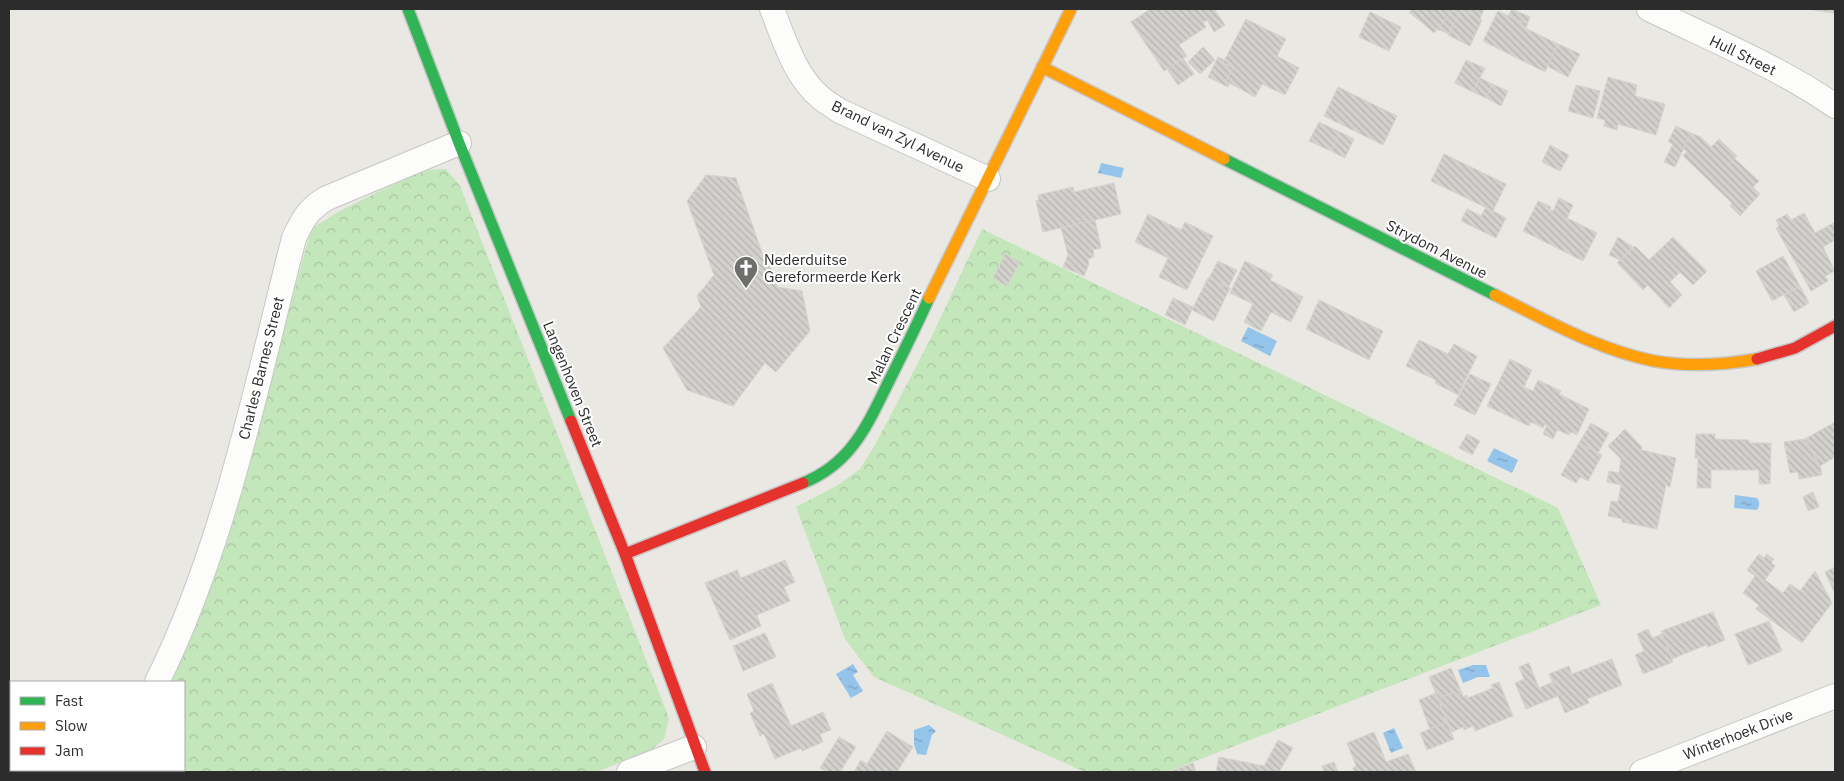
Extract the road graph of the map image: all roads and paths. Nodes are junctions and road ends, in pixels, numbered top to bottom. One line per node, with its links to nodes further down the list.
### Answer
1 (408, 9): 7 (street, Langenhoven Street)
2 (772, 9): 8 (street, Brand van Zyl Avenue)
3 (1071, 9): 5 (street, Malan Crescent)
4 (1649, 9): 6 (street, Hull Street)
5 (1042, 67): 8 (street, Malan Crescent); 9 (street, Strydom Avenue)
6 (1835, 106)
7 (459, 143): 10 (street, Langenhoven Street); 11 (street, Charles Barnes Street)
8 (988, 179): 10 (street, Malan Crescent)
9 (1835, 326)
10 (625, 554): 13 (street, Langenhoven Street)
11 (158, 681)
12 (1835, 696): 16 (street, Winterhoek Drive)
13 (694, 747): 14 (street); 15 (street, Langenhoven Street)
14 (629, 772)
15 (705, 772)
16 (1642, 772)

